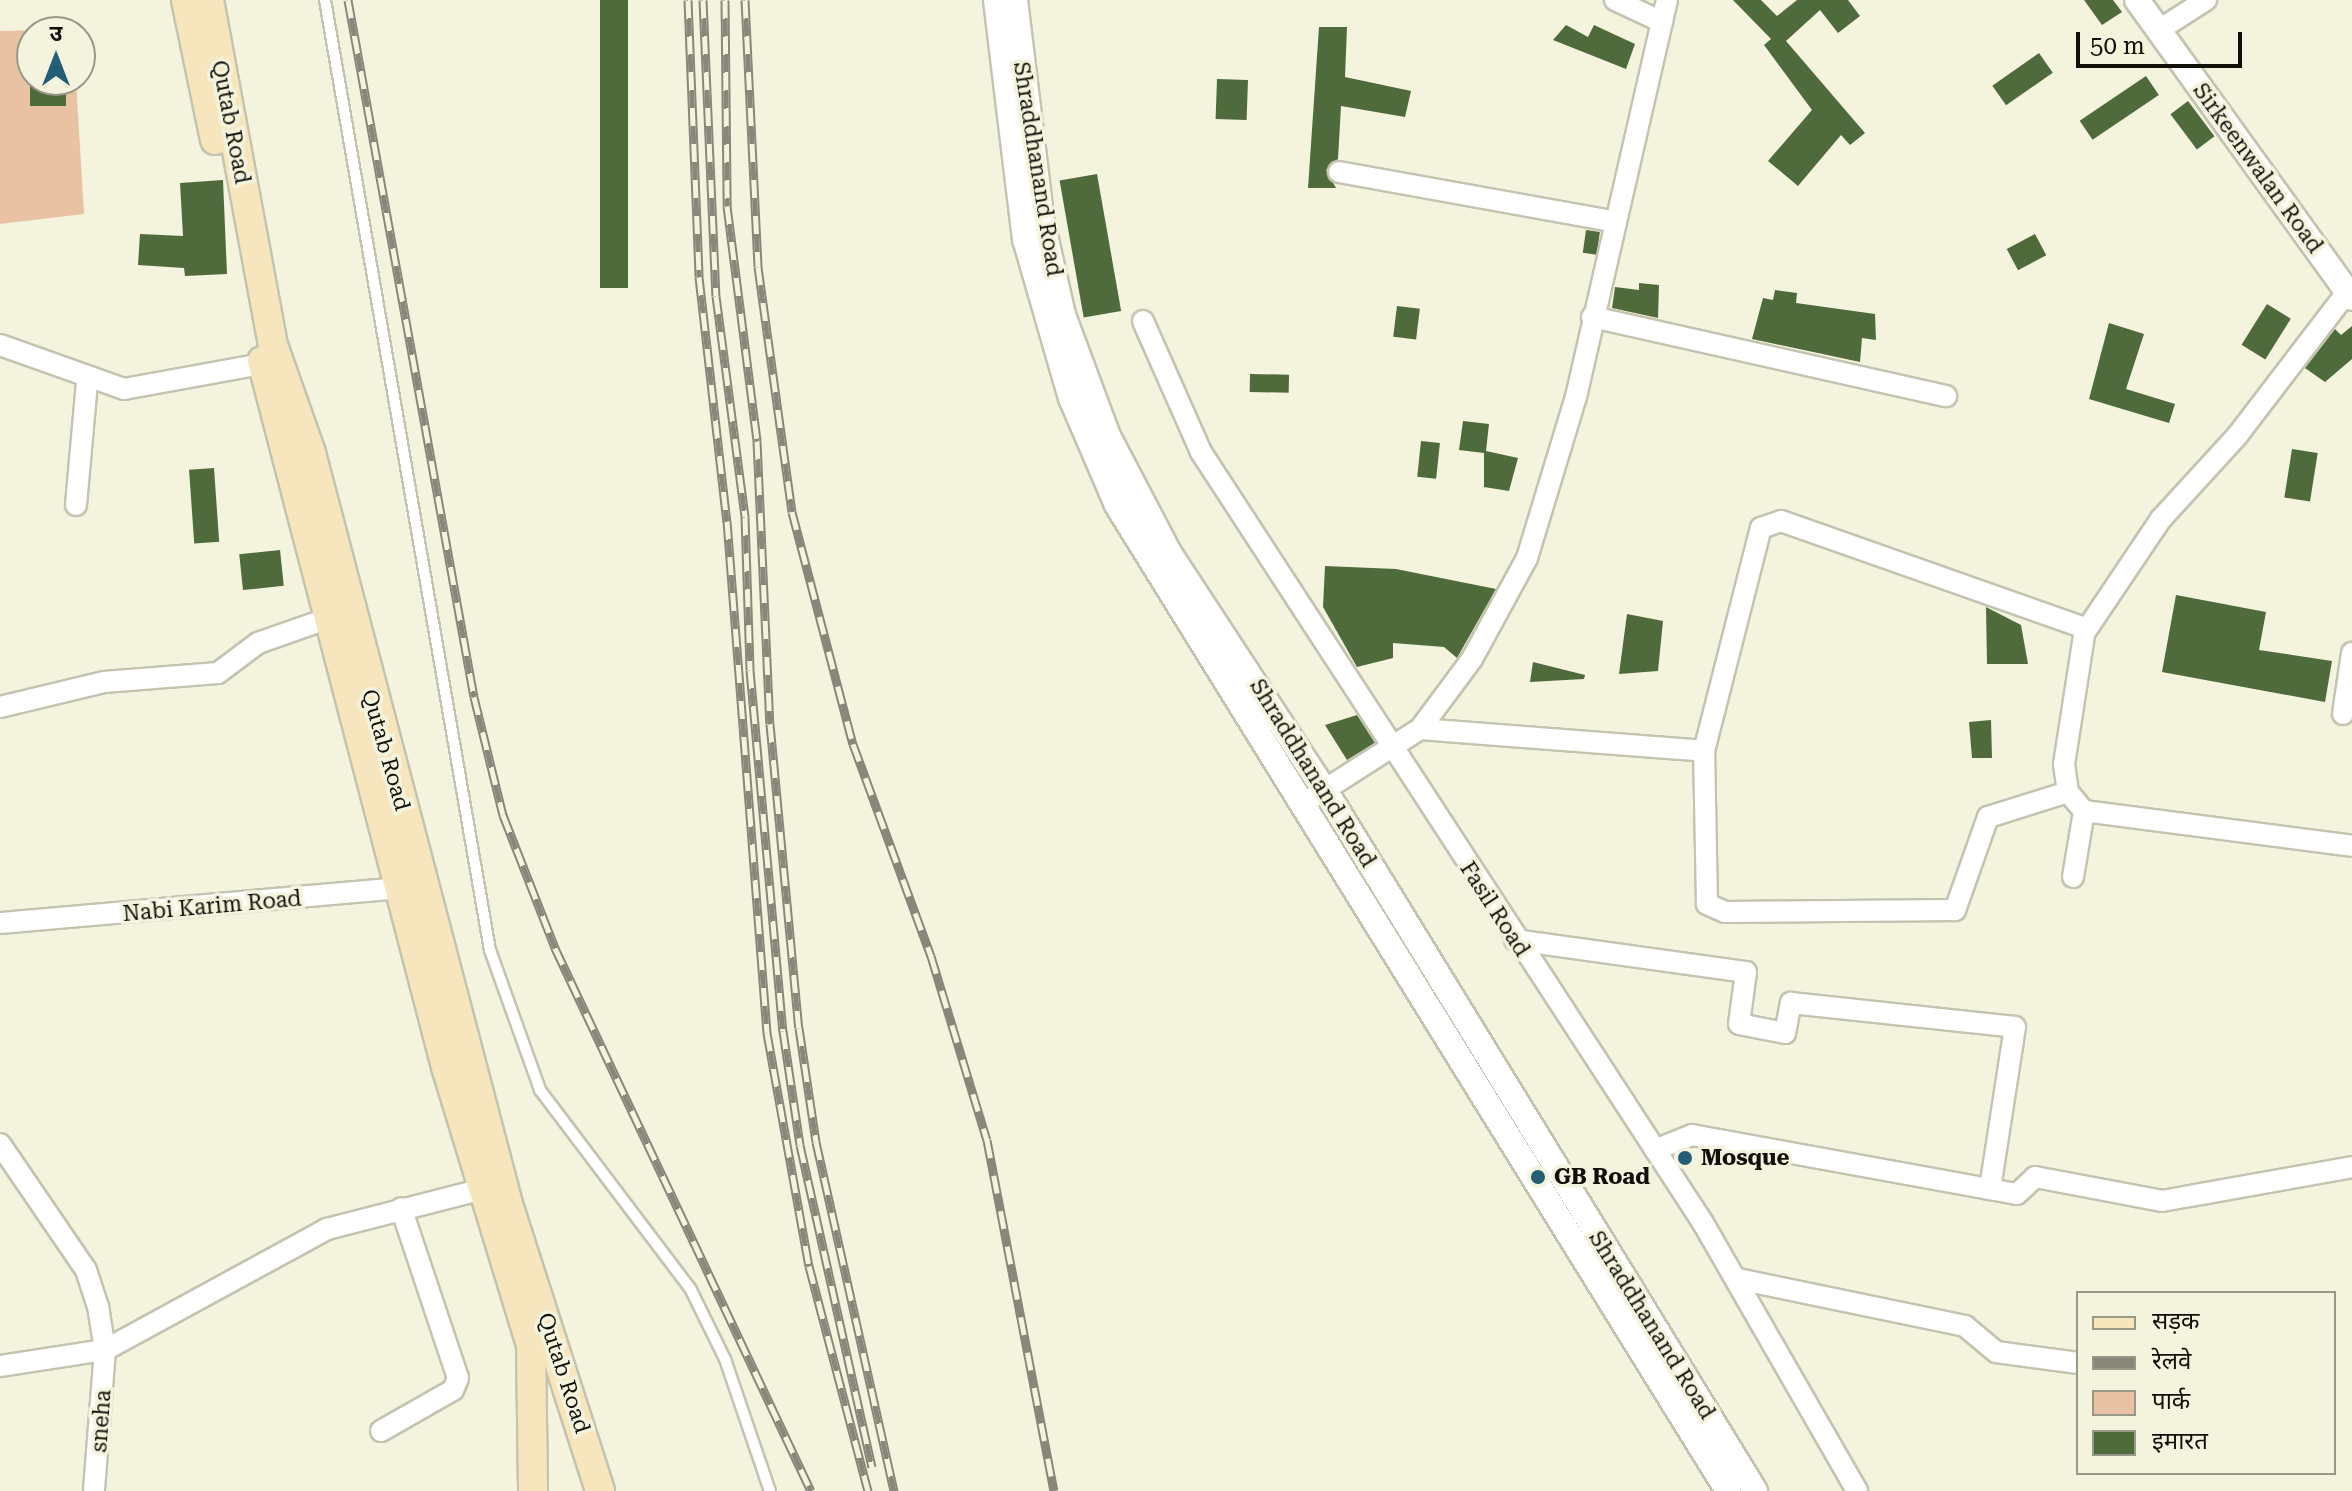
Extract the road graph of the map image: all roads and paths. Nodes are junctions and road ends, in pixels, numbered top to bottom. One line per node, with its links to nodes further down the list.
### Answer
1 (186, 0): 18 (main road, Qutab Road)
2 (209, 0): 36 (main road, Qutab Road)
3 (325, 0): 56 (lane)
4 (996, 0): 32 (street, Shraddhanand Road)
5 (1015, 0): 30 (street, Shraddhanand Road)
6 (1615, 0): 10 (street)
7 (1667, 0): 10 (street)
8 (2137, 0): 11 (street, Sirkeenwalan Road)
9 (2206, 0): 11 (street)
10 (1662, 22): 13 (street)
11 (2159, 30): 14 (street, Sirkeenwalan Road)
12 (1339, 172): 13 (street)
13 (1611, 221): 15 (street)
14 (2350, 295): 23 (street)
15 (1592, 317): 20 (street); 27 (street)
16 (1143, 321): 28 (street, Fasil Road)
17 (0, 345): 19 (street)
18 (262, 364): 19 (street); 22 (main road, Qutab Road)
19 (87, 381): 21 (street)
20 (1946, 396)
21 (76, 505)
22 (329, 618): 25 (street); 36 (main road, Qutab Road)
23 (2085, 629): 29 (street); 31 (street)
24 (2352, 653): 26 (street)
25 (0, 707)
26 (2343, 714)
27 (1420, 729): 28 (street); 29 (street)
28 (1395, 751): 30 (street); 38 (street, Fasil Road)
29 (1704, 751): 31 (street)
30 (1326, 792): 32 (street); 39 (street, Shraddhanand Road)
31 (2068, 792): 33 (street)
32 (1301, 805): 40 (street, Shraddhanand Road)
33 (2084, 811): 34 (street); 35 (street)
34 (2352, 846)
35 (2073, 877)
36 (412, 887): 37 (street, Nabi Karim Road); 44 (main road, Qutab Road); 48 (main road, Qutab Road)
37 (0, 923)
38 (1515, 940): 42 (street, Fasil Road); 45 (street)
39 (1513, 1100): 40 (street); 58 (street, Shraddhanand Road)
40 (1491, 1114): 57 (street, Shraddhanand Road)
41 (0, 1144): 49 (street, sneha)
42 (1655, 1150): 45 (street); 47 (street, Fasil Road)
43 (2352, 1167): 45 (street)
44 (483, 1189): 46 (street); 48 (main road, Qutab Road)
45 (1990, 1189)
46 (401, 1208): 49 (street); 52 (street)
47 (1738, 1279): 50 (street); 59 (street, Fasil Road)
48 (542, 1342): 54 (main road, Qutab Road); 55 (main road, Qutab Road)
49 (105, 1350): 51 (street); 53 (street, sneha)
50 (2076, 1363)
51 (0, 1366)
52 (381, 1431)
53 (94, 1491)
54 (533, 1491)
55 (600, 1491)
56 (770, 1491)
57 (1728, 1491)
58 (1755, 1491)
59 (1857, 1491)

